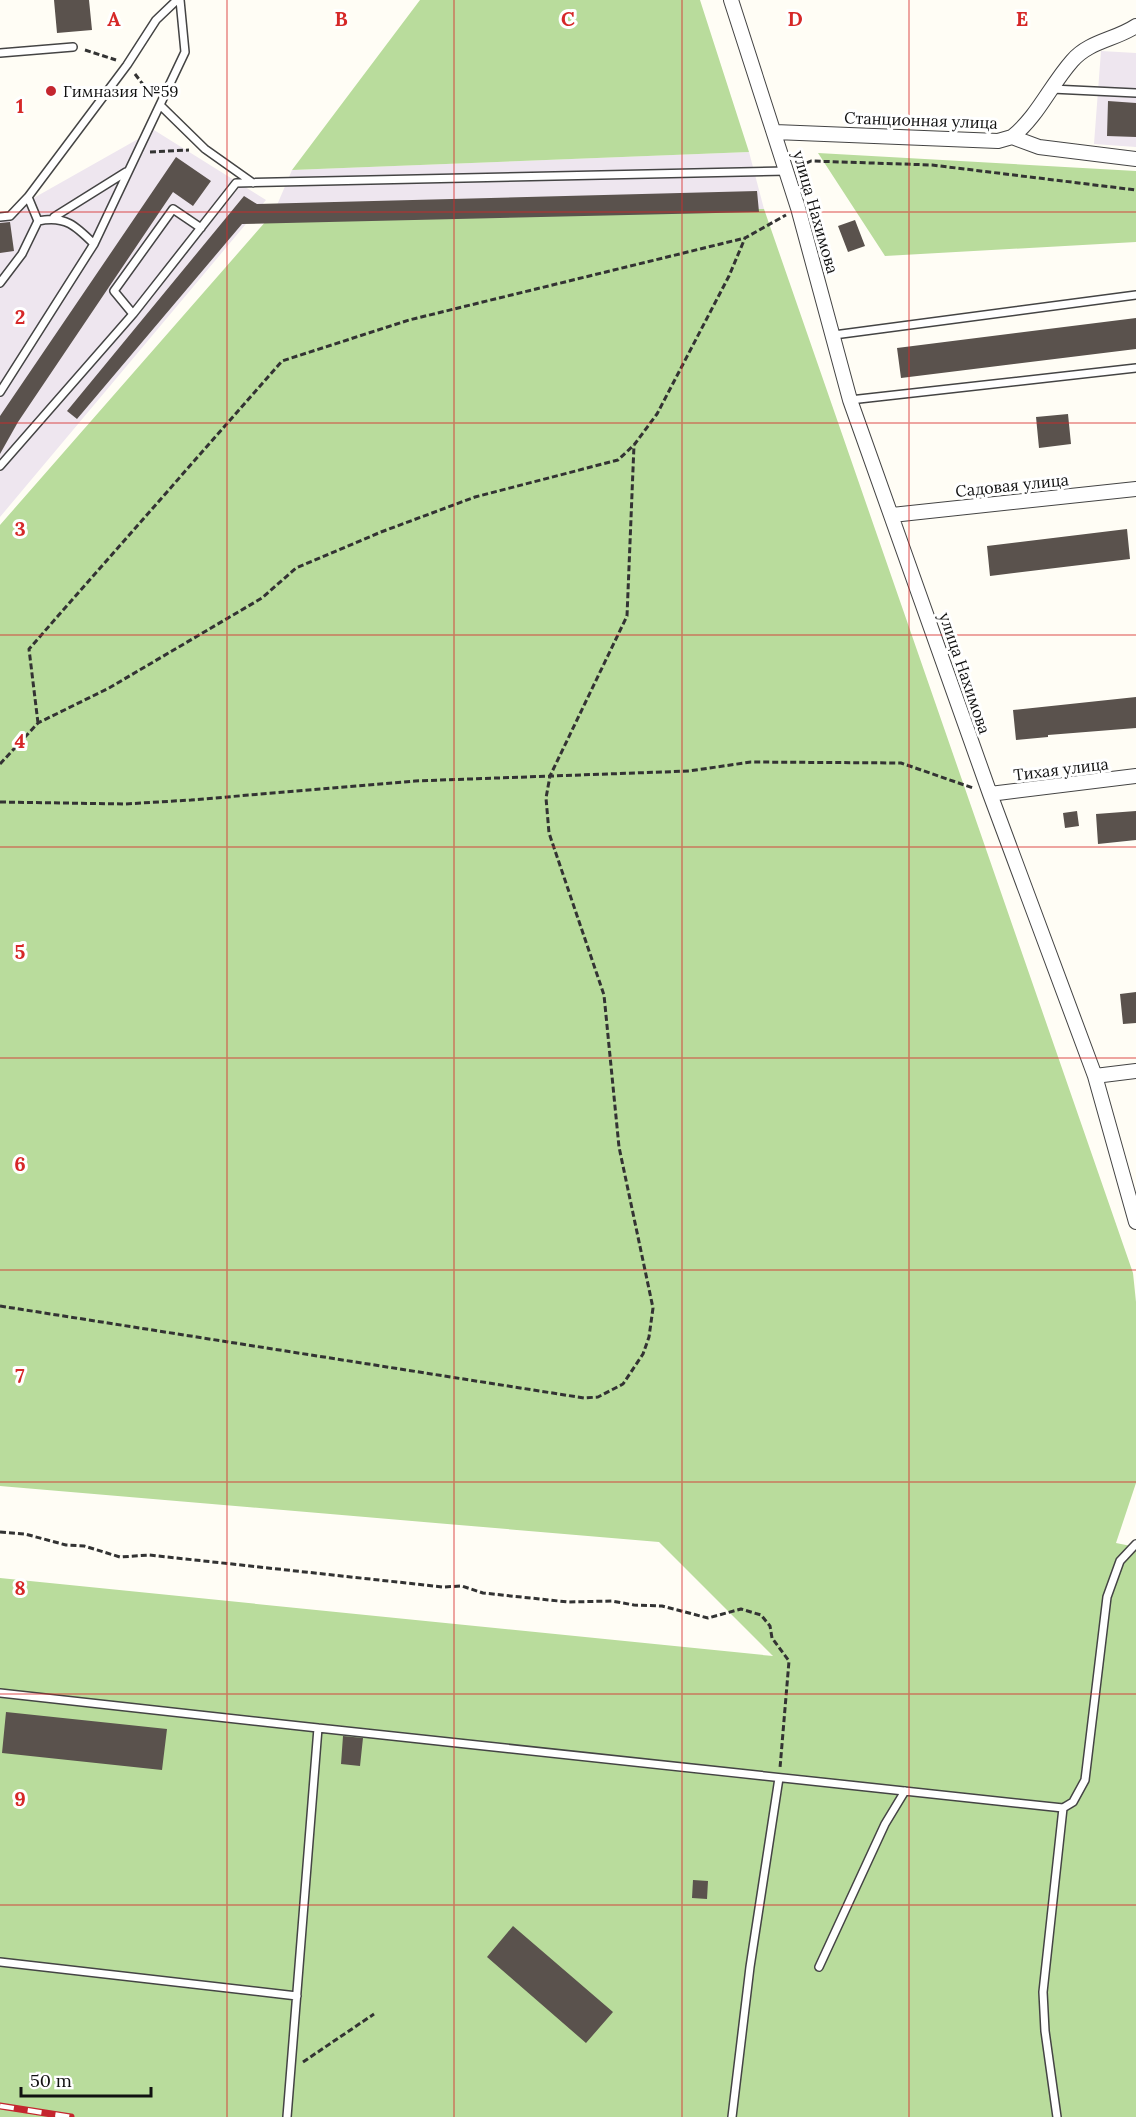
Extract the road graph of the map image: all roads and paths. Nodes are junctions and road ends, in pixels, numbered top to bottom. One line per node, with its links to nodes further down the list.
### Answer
1 (178, 0): 8 (lane); 18 (lane)
2 (731, 0): 9 (street, улица Нахимова)
3 (1136, 26): 6 (street)
4 (73, 47): 5 (lane)
5 (0, 53)
6 (1052, 89): 7 (lane); 10 (street)
7 (1136, 93)
8 (160, 105): 11 (lane); 12 (lane)
9 (775, 132): 10 (street, Станционная улица); 15 (street, улица Нахимова)
10 (1012, 137): 13 (street, Станционная улица)
11 (205, 149): 12 (path); 16 (lane)
12 (136, 153): 14 (lane)
13 (1136, 159)
14 (127, 171): 21 (lane); 25 (lane)
15 (787, 171): 16 (lane); 17 (path); 19 (street, улица Нахимова)
16 (253, 183): 23 (lane)
17 (1136, 190)
18 (28, 197): 20 (lane); 22 (lane)
19 (798, 208): 24 (path); 29 (street, улица Нахимова)
20 (0, 217)
21 (54, 218): 22 (lane); 25 (lane)
22 (38, 221): 26 (lane)
23 (201, 228): 28 (lane); 28 (lane)
24 (745, 238): 33 (path); 37 (path)
25 (94, 244): 31 (lane)
26 (0, 283)
27 (1136, 295): 29 (lane)
28 (133, 314): 34 (lane)
29 (834, 335): 32 (street, улица Нахимова)
30 (1136, 368): 32 (lane)
31 (0, 392)
32 (850, 400): 36 (street, улица Нахимова)
33 (634, 445): 37 (path); 39 (path)
34 (0, 466)
35 (1136, 489): 36 (street, Садовая улица)
36 (892, 515): 41 (street, улица Нахимова)
37 (38, 723): 38 (path)
38 (0, 764)
39 (550, 776): 41 (path); 42 (path); 46 (path)
40 (1136, 776): 41 (street, Тихая улица)
41 (990, 794): 44 (street, улица Нахимова)
42 (0, 802)
43 (1136, 1071): 44 (street)
44 (1095, 1076): 45 (street, улица Нахимова)
45 (1136, 1222)
46 (0, 1306)
47 (0, 1532): 51 (path)
48 (1136, 1544): 53 (lane)
49 (0, 1693): 50 (lane)
50 (318, 1728): 51 (lane); 56 (lane)
51 (779, 1778): 52 (lane); 60 (lane)
52 (906, 1791): 53 (lane); 55 (lane)
53 (1063, 1808): 61 (lane)
54 (0, 1962): 56 (lane)
55 (819, 1967)
56 (297, 1996): 58 (lane)
57 (374, 2014): 58 (path)
58 (291, 2070): 59 (lane)
59 (288, 2117)
60 (732, 2117)
61 (1057, 2117)

